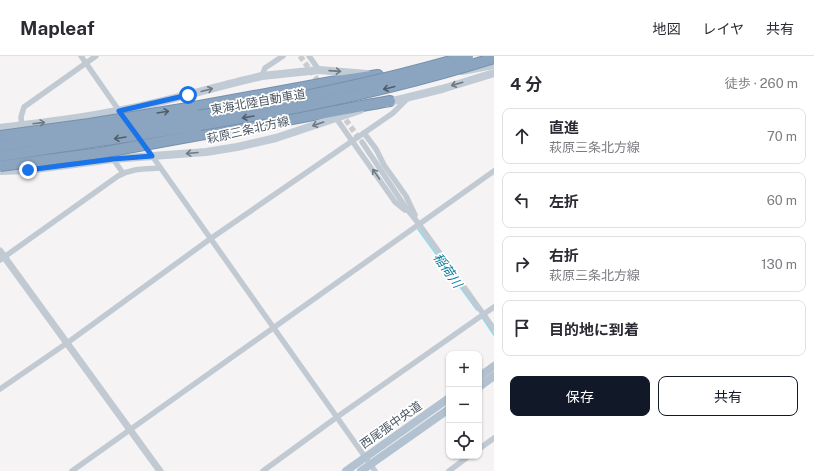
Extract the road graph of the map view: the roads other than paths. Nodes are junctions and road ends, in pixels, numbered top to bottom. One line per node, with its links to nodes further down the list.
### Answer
1 (81, 56): 7 (street)
2 (96, 56): 7 (street)
3 (283, 56): 12 (street)
4 (309, 56): 9 (street)
5 (468, 56): 23 (highway, 東海北陸自動車道, bridge)
6 (494, 58): 24 (highway, 東海北陸自動車道, one-way to 24, bridge)
7 (86, 63): 15 (street); 17 (street)
8 (494, 65): 11 (main road)
9 (318, 70): 11 (main road, one-way to 11); 12 (main road)
10 (494, 73): 13 (main road, 萩原三条北方線, one-way to 13)
11 (378, 75): 20 (highway, one-way to 11, bridge)
12 (262, 76): 15 (main road, one-way to 12)
13 (410, 96): 14 (main road, 萩原三条北方線); 19 (street)
14 (390, 101): 16 (main road, 萩原三条北方線); 27 (highway, bridge)
15 (119, 111): 17 (main road, one-way to 15); 25 (street)
16 (336, 118): 21 (street); 25 (main road, 萩原三条北方線, one-way to 25)
17 (22, 125): 18 (main road); 29 (street)
18 (0, 128)
19 (364, 133): 21 (street); 33 (street)
20 (0, 136)
21 (352, 141): 33 (street, one-way to 21); 34 (street)
22 (362, 142): 33 (street)
23 (0, 146)
24 (0, 156)
25 (152, 156): 26 (main road, 萩原三条北方線); 28 (street)
26 (113, 159): 29 (main road, 萩原三条北方線); 32 (street)
27 (0, 166)
28 (160, 168): 32 (street); 34 (street)
29 (28, 170): 30 (main road, 萩原三条北方線)
30 (0, 171)
31 (494, 171): 33 (street)
32 (123, 173): 35 (street)
33 (420, 224): 37 (street); 38 (street)
34 (210, 239): 38 (street); 40 (street)
35 (1, 256): 40 (street)
36 (494, 307): 37 (street)
37 (484, 314): 39 (street); 48 (street)
38 (274, 328): 48 (street); 49 (street)
39 (494, 328)
40 (67, 343): 45 (street); 49 (street)
41 (494, 366): 42 (main road)
42 (482, 375)
43 (494, 376): 44 (main road)
44 (482, 385)
45 (0, 389)
46 (446, 400): 52 (main road, 西尾張中央道)
47 (446, 411): 54 (main road, 西尾張中央道)
48 (337, 417): 52 (street); 57 (street)
49 (130, 429): 55 (street); 56 (street)
50 (494, 438): 51 (street)
51 (482, 447)
52 (366, 457): 54 (street); 58 (main road, 西尾張中央道)
53 (466, 459): 60 (street)
54 (373, 468): 59 (main road, 西尾張中央道)
55 (72, 471)
56 (160, 471)
57 (263, 471)
58 (346, 471)
59 (361, 471)
60 (449, 471)

